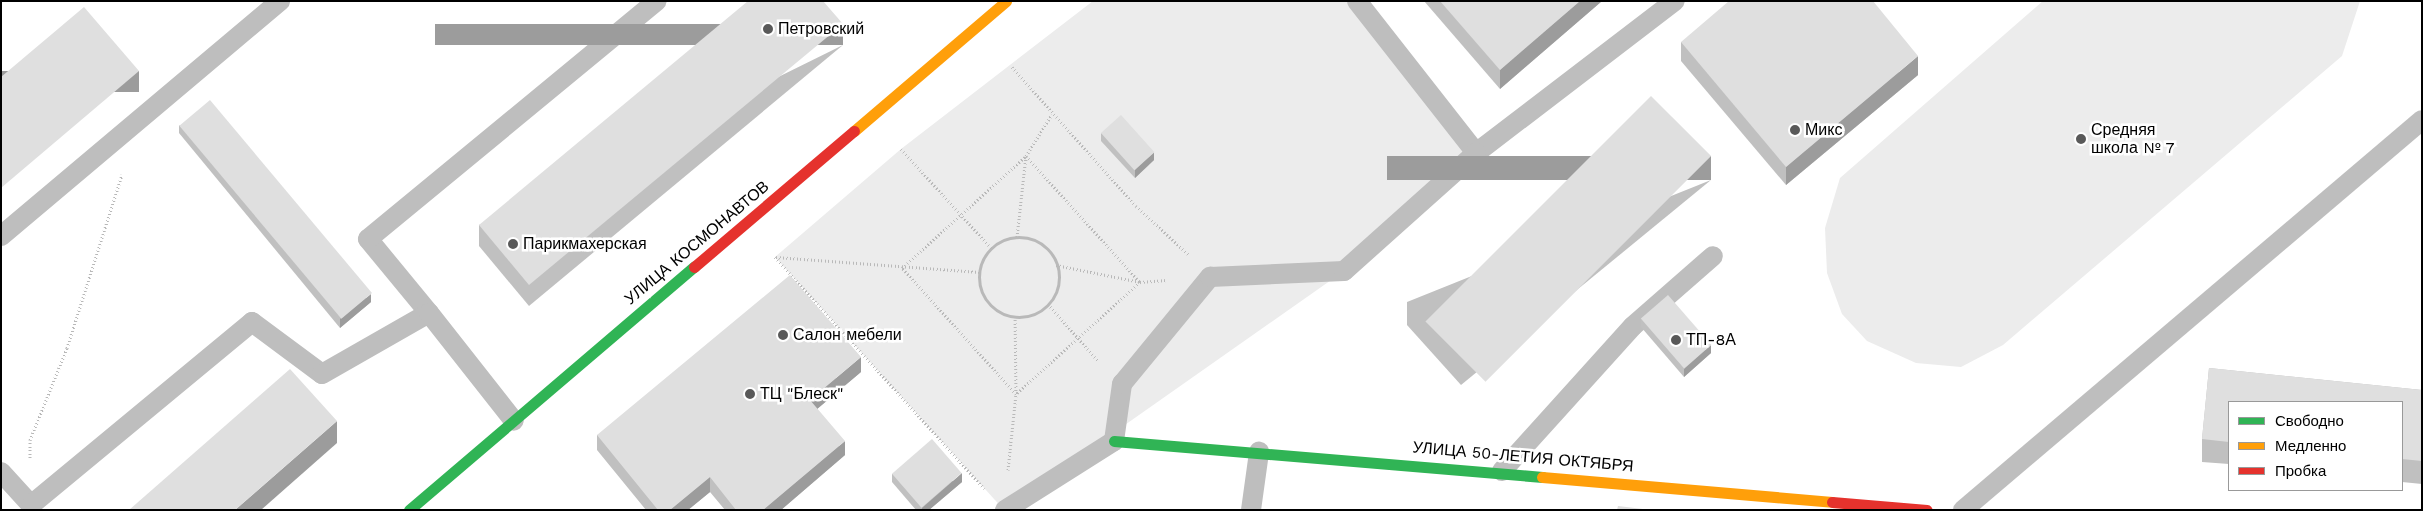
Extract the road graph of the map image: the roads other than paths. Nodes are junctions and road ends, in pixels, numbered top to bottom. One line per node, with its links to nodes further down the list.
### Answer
1 (280, 1): 8 (lane)
2 (657, 1): 10 (lane)
3 (1006, 1): 11 (street, УЛИЦА КОСМОНАВТОВ)
4 (1357, 1): 7 (lane)
5 (1675, 1): 7 (lane)
6 (2422, 120): 21 (lane)
7 (1476, 153): 12 (lane)
8 (1, 236)
9 (1713, 256): 14 (lane)
10 (429, 313): 11 (lane); 15 (lane)
11 (514, 421): 17 (street, УЛИЦА КОСМОНАВТОВ)
12 (1114, 441): 13 (street, УЛИЦА 50-ЛЕТИЯ ОКТЯБРЯ); 18 (lane)
13 (1259, 452): 14 (street, УЛИЦА 50-ЛЕТИЯ ОКТЯБРЯ); 19 (lane)
14 (1502, 471): 16 (street, УЛИЦА 50-ЛЕТИЯ ОКТЯБРЯ)
15 (1, 472)
16 (1722, 501): 20 (street, УЛИЦА 50-ЛЕТИЯ ОКТЯБРЯ)
17 (409, 510)
18 (1005, 510)
19 (1251, 510)
20 (1928, 510)
21 (1963, 510)

